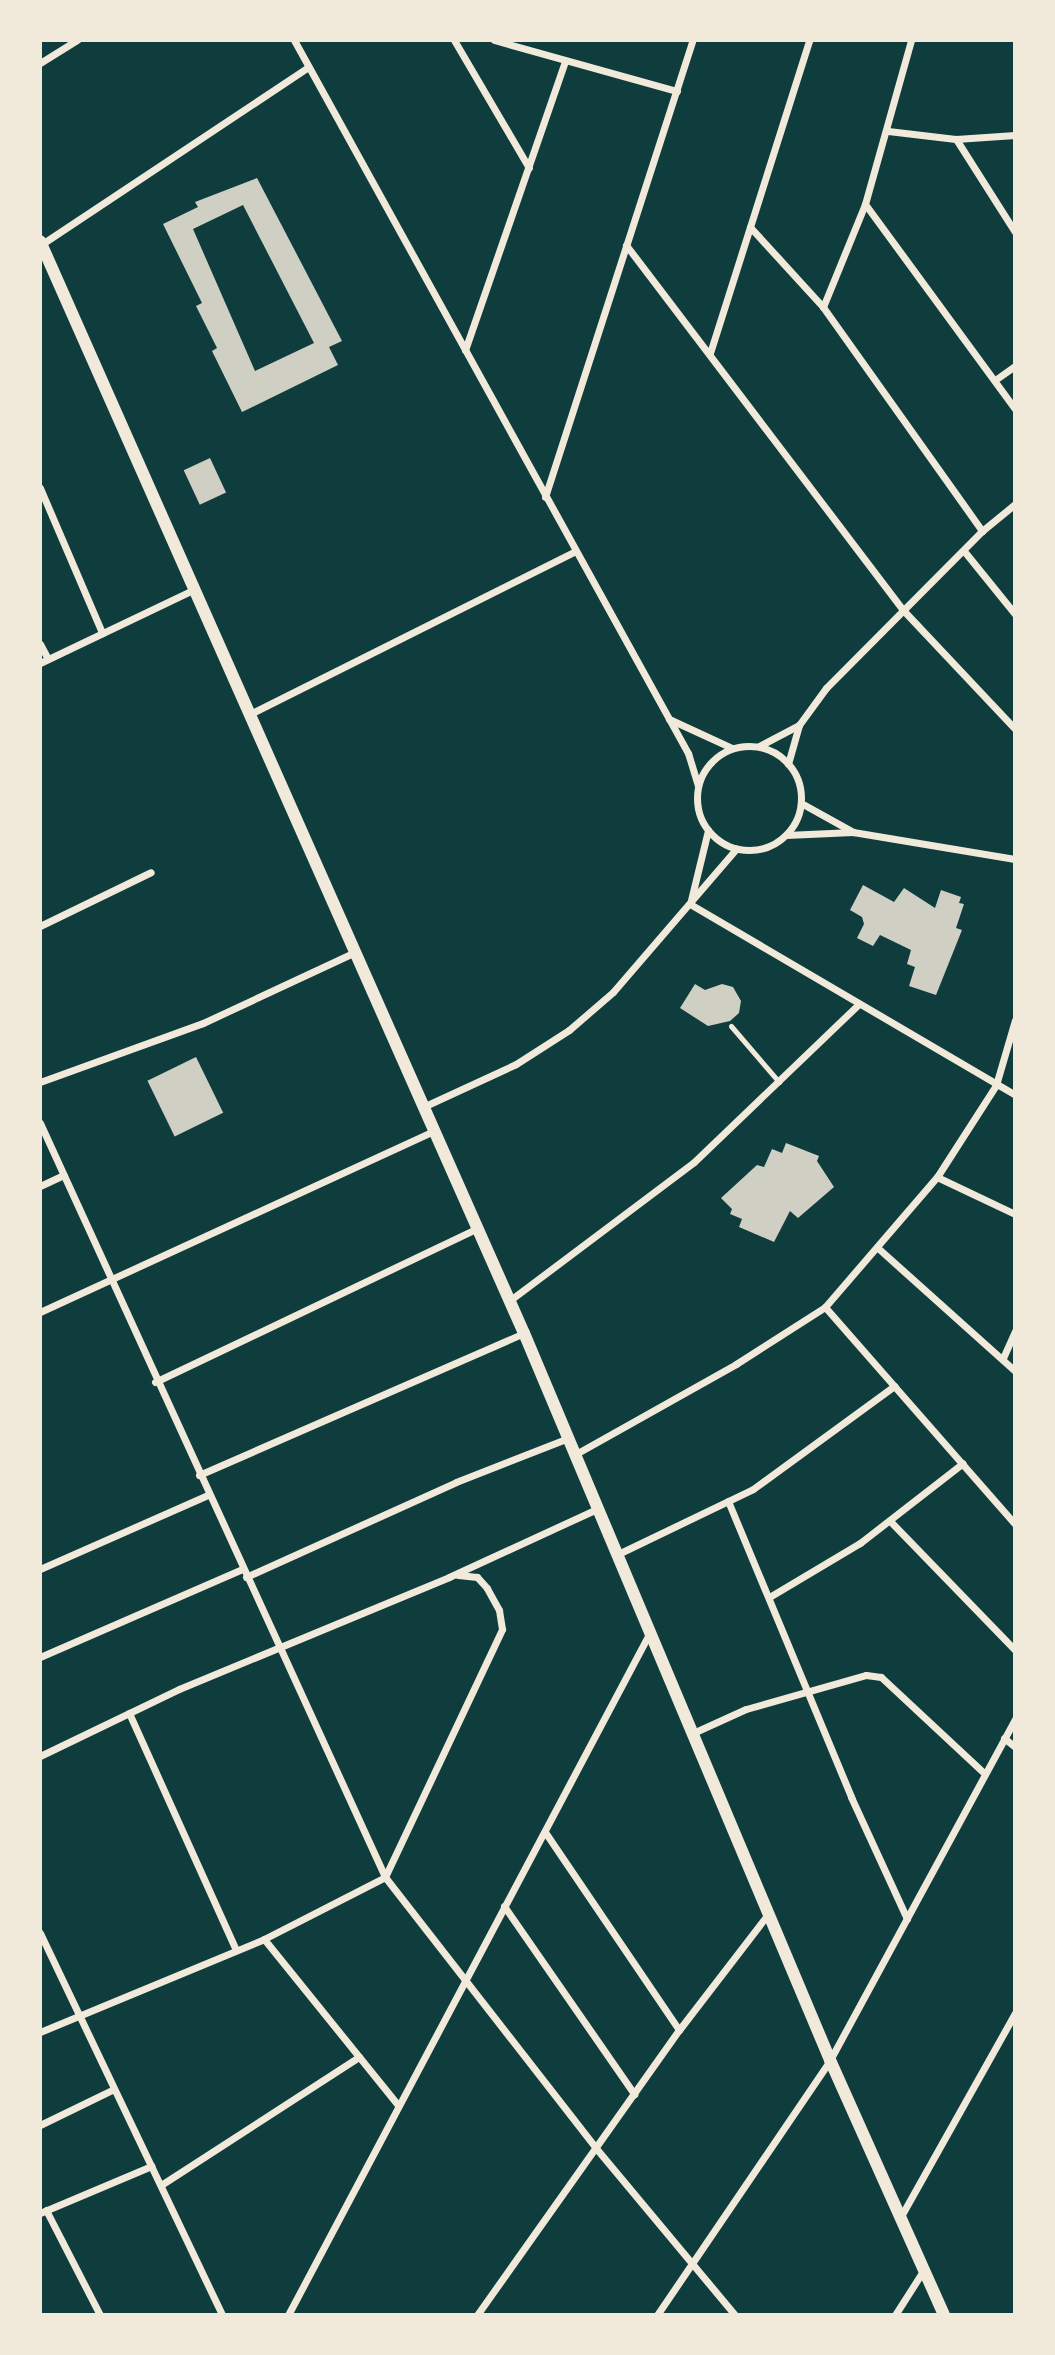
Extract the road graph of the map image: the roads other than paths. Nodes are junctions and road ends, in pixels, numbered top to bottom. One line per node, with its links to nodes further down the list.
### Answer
1 (76, 40): 9 (street)
2 (293, 40): 10 (street)
3 (454, 40): 15 (street)
4 (494, 40): 8 (street)
5 (693, 40): 11 (street)
6 (809, 40): 17 (street)
7 (911, 40): 12 (street)
8 (565, 61): 11 (street); 15 (street)
9 (40, 63)
10 (309, 67): 19 (street); 22 (street)
11 (677, 91): 20 (street)
12 (888, 131): 14 (street); 16 (street)
13 (1015, 135): 14 (street)
14 (956, 139): 18 (street)
15 (528, 168): 22 (street)
16 (865, 204): 21 (street); 25 (street)
17 (750, 226): 21 (street); 23 (street)
18 (1015, 232)
19 (41, 243): 33 (street)
20 (626, 245): 23 (street); 28 (street)
21 (823, 307): 30 (street)
22 (465, 350): 28 (street)
23 (710, 353): 34 (street)
24 (1015, 366): 25 (street)
25 (995, 380): 26 (street)
26 (1015, 409)
27 (40, 488): 36 (street)
28 (545, 497): 31 (street)
29 (1015, 504): 30 (street)
30 (982, 531): 32 (street)
31 (576, 551): 39 (street); 40 (street)
32 (964, 551): 34 (street); 35 (street)
33 (195, 589): 36 (street); 39 (street)
34 (903, 610): 41 (street); 42 (street)
35 (1015, 614)
36 (103, 633): 38 (street)
37 (40, 644): 38 (street)
38 (44, 661)
39 (250, 714): 56 (street)
40 (669, 719): 44 (street); 46 (street)
41 (799, 725): 43 (street); 45 (street)
42 (1015, 729)
43 (759, 746): 44 (street); 45 (street)
44 (732, 748): 46 (street)
45 (788, 764): 47 (street)
46 (698, 786): 48 (street)
47 (801, 803): 49 (street); 50 (street)
48 (708, 830): 51 (street); 54 (street)
49 (853, 832): 50 (street); 52 (street)
50 (786, 835): 51 (street)
51 (736, 849): 54 (street)
52 (1015, 859)
53 (151, 872): 55 (street)
54 (690, 904): 57 (street); 64 (street)
55 (40, 926)
56 (355, 952): 60 (street); 64 (street)
57 (859, 1004): 61 (street); 62 (street)
58 (1015, 1020): 62 (street)
59 (731, 1026): 61 (lane)
60 (40, 1082)
61 (779, 1083): 74 (street)
62 (996, 1084): 63 (street); 68 (street)
63 (1015, 1095)
64 (424, 1107): 66 (street)
65 (40, 1123): 67 (street)
66 (433, 1131): 71 (street); 73 (street)
67 (64, 1175): 69 (street); 73 (street)
68 (937, 1178): 70 (street); 72 (street)
69 (40, 1186)
70 (1015, 1213)
71 (478, 1228): 74 (street); 81 (street)
72 (878, 1249): 75 (street); 79 (street)
73 (109, 1280): 76 (street); 81 (street)
74 (509, 1301): 78 (street)
75 (825, 1307): 82 (street); 84 (street)
76 (40, 1312)
77 (1015, 1331): 79 (street)
78 (524, 1333): 83 (street); 86 (street)
79 (1003, 1358): 80 (street)
80 (1015, 1371)
81 (155, 1382): 86 (street)
82 (894, 1386): 85 (street); 88 (street)
83 (566, 1439): 84 (street); 94 (street)
84 (573, 1456): 89 (street)
85 (962, 1463): 90 (street); 91 (street)
86 (199, 1475): 87 (street)
87 (208, 1495): 93 (street); 94 (street)
88 (728, 1501): 92 (street); 96 (street)
89 (595, 1510): 92 (street); 95 (street)
90 (891, 1522): 96 (street); 99 (street)
91 (1015, 1524)
92 (615, 1555): 97 (street)
93 (40, 1569)
94 (244, 1573): 98 (street); 100 (street)
95 (449, 1577): 98 (street); 110 (street)
96 (771, 1596): 101 (street)
97 (649, 1634): 104 (street); 109 (street)
98 (281, 1648): 102 (street); 110 (street)
99 (1015, 1650)
100 (40, 1657)
101 (808, 1692): 104 (street); 108 (street); 113 (street)
102 (129, 1713): 107 (street); 116 (street)
103 (1015, 1719): 105 (street)
104 (693, 1733): 112 (street)
105 (1004, 1738): 106 (street); 108 (street)
106 (1015, 1747)
107 (40, 1756)
108 (983, 1772): 113 (street)
109 (545, 1832): 111 (street); 120 (street)
110 (385, 1877): 115 (street); 117 (street)
111 (504, 1906): 117 (street); 125 (street)
112 (768, 1914): 120 (street); 123 (street)
113 (907, 1919): 123 (street)
114 (40, 1933): 119 (street)
115 (264, 1939): 116 (street); 122 (street)
116 (236, 1950): 119 (street)
117 (464, 1977): 126 (street); 128 (street)
118 (1015, 2012): 132 (street)
119 (79, 2014): 121 (street); 124 (street)
120 (679, 2030): 125 (street)
121 (40, 2032)
122 (359, 2057): 126 (street); 130 (street)
123 (830, 2060): 132 (street); 133 (street)
124 (114, 2089): 127 (street); 129 (street)
125 (634, 2094): 128 (street)
126 (398, 2105): 137 (street)
127 (40, 2125)
128 (595, 2147): 133 (street); 138 (street)
129 (151, 2166): 130 (street); 131 (street)
130 (161, 2185): 136 (street)
131 (43, 2212): 135 (street)
132 (900, 2219): 134 (street)
133 (696, 2263): 139 (street); 140 (street)
134 (923, 2271): 141 (street); 142 (street)
135 (100, 2315)
136 (222, 2315)
137 (288, 2315)
138 (477, 2315)
139 (657, 2315)
140 (735, 2315)
141 (895, 2315)
142 (944, 2315)

